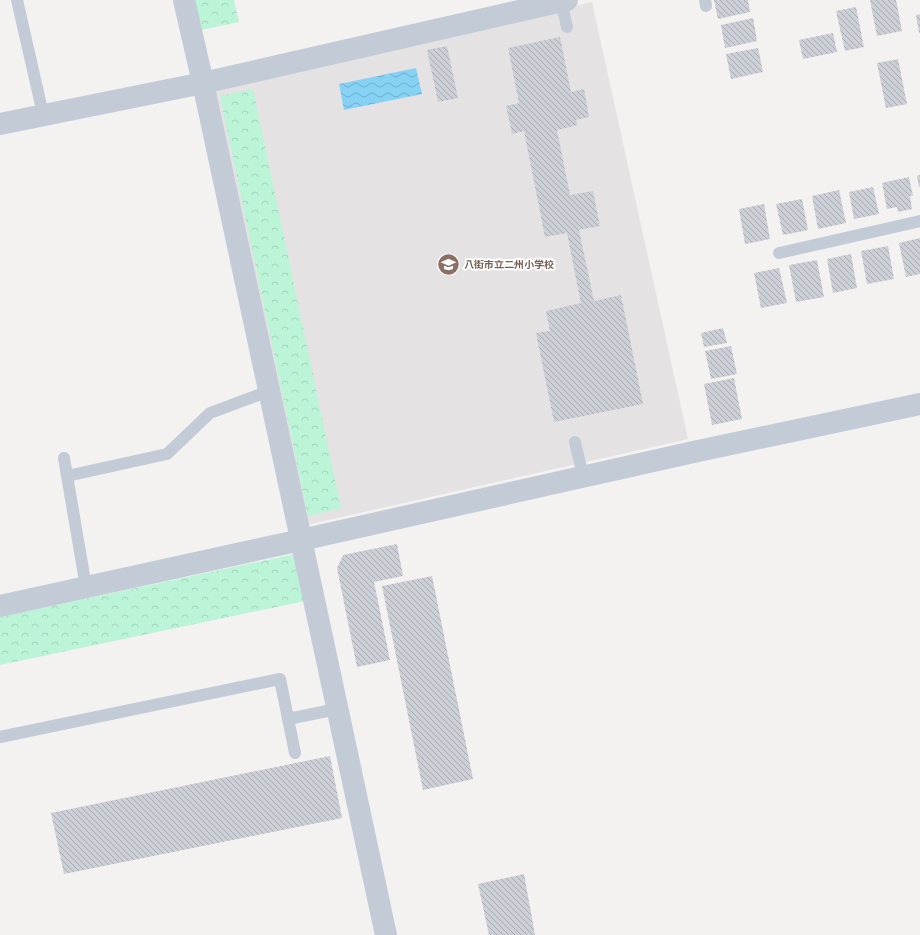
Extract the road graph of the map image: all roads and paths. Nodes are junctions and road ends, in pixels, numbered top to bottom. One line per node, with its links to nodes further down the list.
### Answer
1 (17, 0): 6 (lane)
2 (184, 0): 5 (street)
3 (564, 1): 4 (lane); 5 (street)
4 (567, 27)
5 (203, 83): 6 (street); 10 (street)
6 (43, 114): 7 (street)
7 (0, 124)
8 (920, 221): 9 (lane)
9 (778, 253)
10 (269, 391): 14 (lane); 16 (street)
11 (920, 404): 15 (street)
12 (575, 442): 15 (lane)
13 (64, 458): 14 (lane)
14 (67, 476): 17 (lane)
15 (583, 476): 16 (street)
16 (301, 540): 17 (street); 19 (street)
17 (86, 587): 18 (street)
18 (0, 606)
19 (337, 709): 20 (lane); 23 (street)
20 (288, 719): 21 (lane); 22 (lane)
21 (0, 737)
22 (295, 752)
23 (386, 935)

